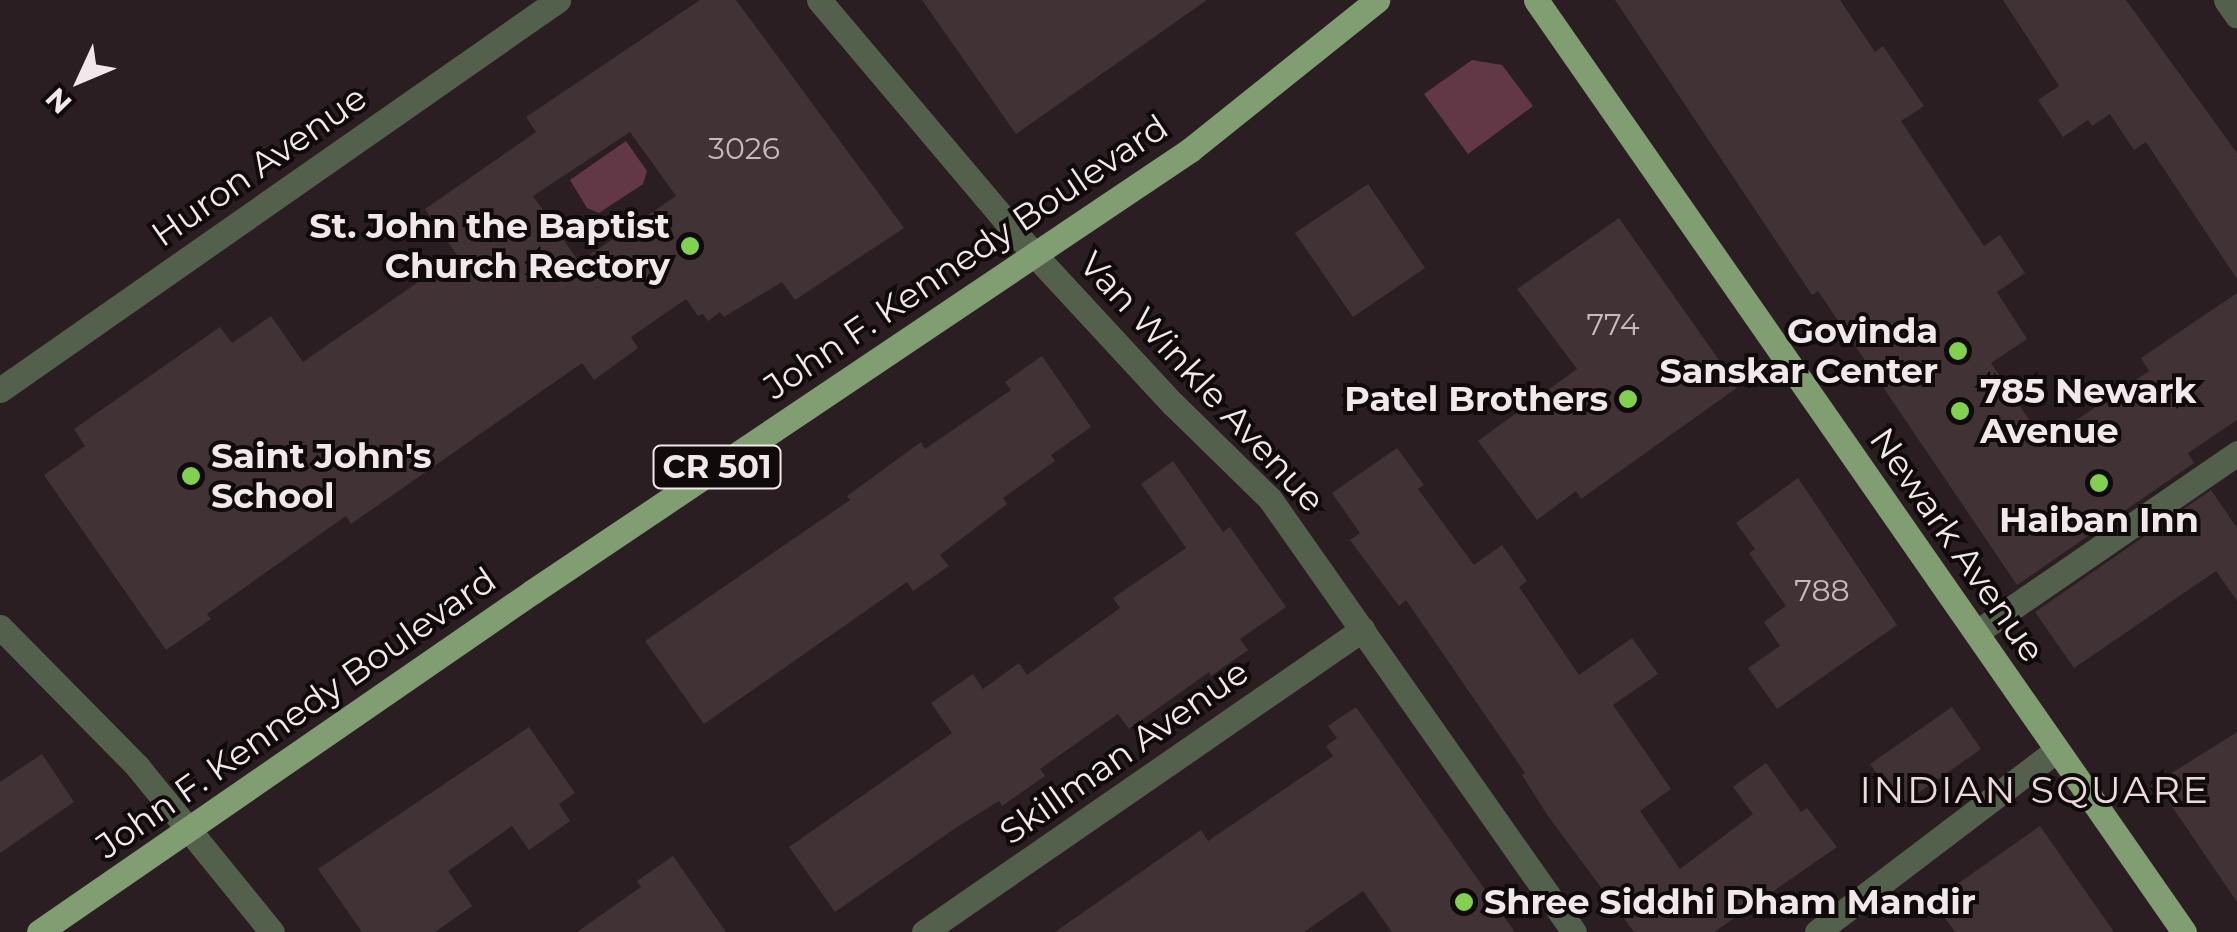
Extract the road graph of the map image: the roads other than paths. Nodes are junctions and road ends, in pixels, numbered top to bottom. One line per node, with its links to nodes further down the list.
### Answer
1 (558, 0): 8 (street, Huron Avenue)
2 (820, 0): 7 (street, Van Winkle Avenue)
3 (1377, 0): 7 (main road, John F. Kennedy Boulevard / CR 501)
4 (1536, 0): 12 (main road, Newark Avenue)
5 (2226, 0): 6 (street)
6 (2237, 16)
7 (1033, 253): 11 (street, Van Winkle Avenue); 14 (main road, John F. Kennedy Boulevard / CR 501)
8 (0, 390)
9 (2237, 453): 12 (street)
10 (0, 627): 14 (street)
11 (1363, 629): 17 (street, Skillman Avenue); 18 (street, Van Winkle Avenue)
12 (1977, 632): 13 (main road, Newark Avenue)
13 (2058, 750): 19 (street); 20 (main road, Newark Avenue)
14 (190, 829): 15 (main road, John F. Kennedy Boulevard / CR 501); 16 (street)
15 (39, 932)
16 (272, 932)
17 (924, 932)
18 (1574, 932)
19 (1817, 932)
20 (2184, 932)

